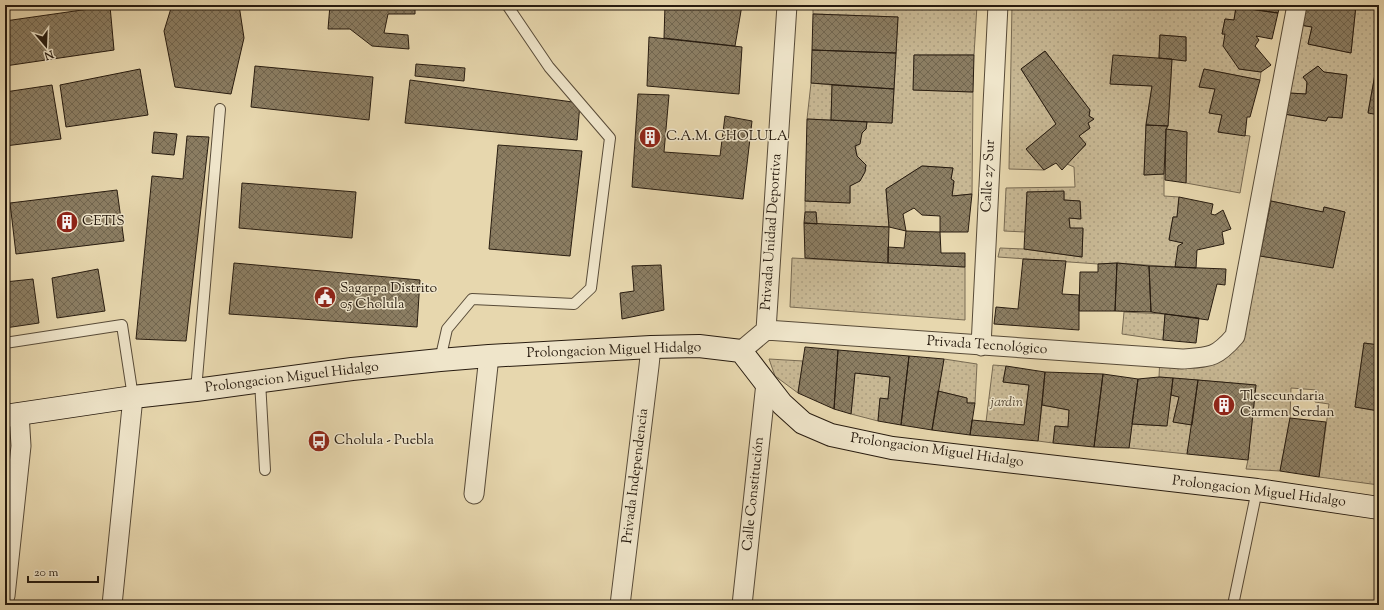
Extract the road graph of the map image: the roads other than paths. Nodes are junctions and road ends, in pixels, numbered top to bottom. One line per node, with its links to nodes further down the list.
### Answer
1 (507, 5): 12 (lane)
2 (787, 5): 6 (street, Privada Unidad Deportiva)
3 (998, 5): 8 (street, Calle 27 Sur)
4 (1297, 5): 8 (street, Privada Tecnológico)
5 (220, 109): 15 (lane)
6 (766, 330): 8 (street, Privada Tecnológico); 10 (street, Privada Unidad Deportiva)
7 (5, 343): 16 (lane)
8 (981, 346)
9 (651, 347): 10 (street, Prolongacion Miguel Hidalgo); 11 (street, Prolongacion Miguel Hidalgo); 24 (street, Privada Independencia)
10 (741, 351): 14 (street, Prolongacion Miguel Hidalgo)
11 (489, 356): 12 (street, Prolongacion Miguel Hidalgo); 20 (street)
12 (440, 360): 13 (street, Prolongacion Miguel Hidalgo)
13 (260, 381): 15 (street, Prolongacion Miguel Hidalgo); 18 (lane)
14 (766, 383): 19 (street, Prolongacion Miguel Hidalgo); 25 (street, Calle Constitución)
15 (196, 390): 16 (street, Prolongacion Miguel Hidalgo)
16 (133, 397): 17 (street, Prolongacion Miguel Hidalgo); 23 (street)
17 (12, 414): 22 (street)
18 (264, 470)
19 (1257, 490): 21 (street, Prolongacion Miguel Hidalgo); 26 (lane)
20 (474, 494)
21 (1379, 508)
22 (5, 596)
23 (112, 605)
24 (620, 605)
25 (742, 605)
26 (1233, 605)

